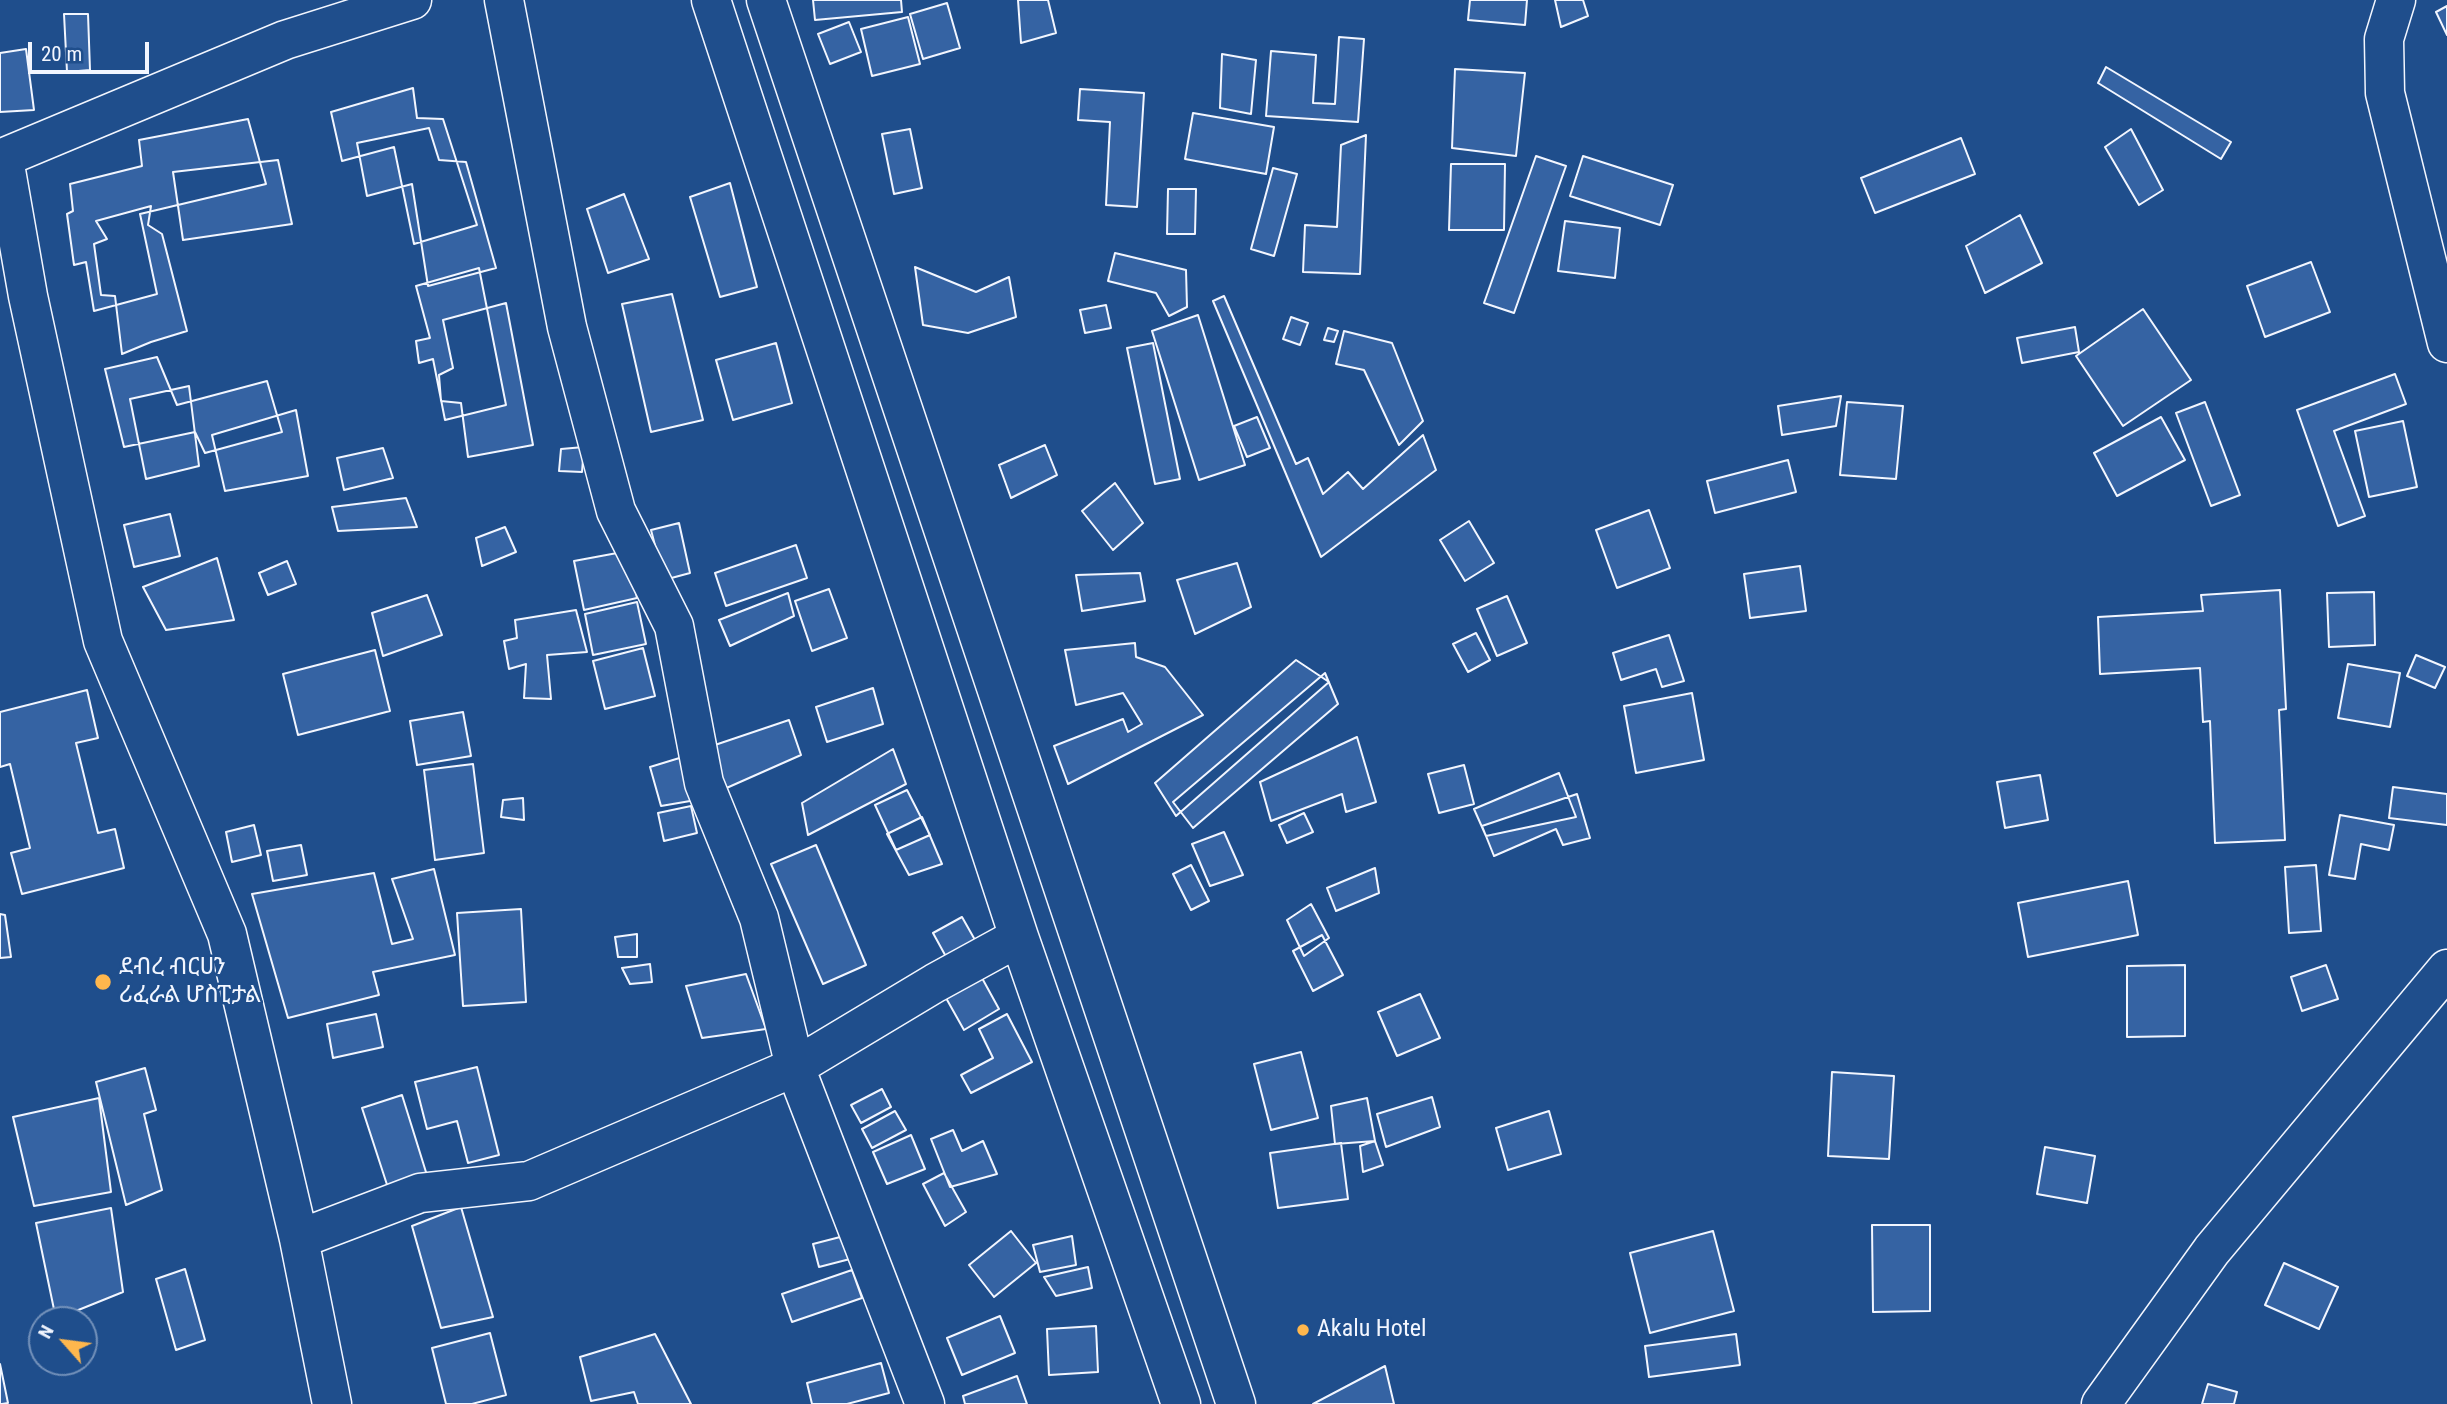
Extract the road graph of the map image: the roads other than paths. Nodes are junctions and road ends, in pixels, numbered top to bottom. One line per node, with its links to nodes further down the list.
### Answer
1 (412, 0): 6 (street)
2 (504, 0): 10 (street)
3 (711, 0): 8 (street)
4 (766, 0): 12 (street)
5 (2396, 0): 7 (street)
6 (2, 159): 11 (street)
7 (2447, 343)
8 (1019, 937): 10 (street); 15 (street)
9 (2447, 969): 16 (street)
10 (795, 1067): 11 (street); 14 (street)
11 (299, 1239): 13 (street)
12 (1232, 1391): 15 (street)
13 (332, 1404)
14 (925, 1404)
15 (1179, 1404)
16 (2101, 1404)

